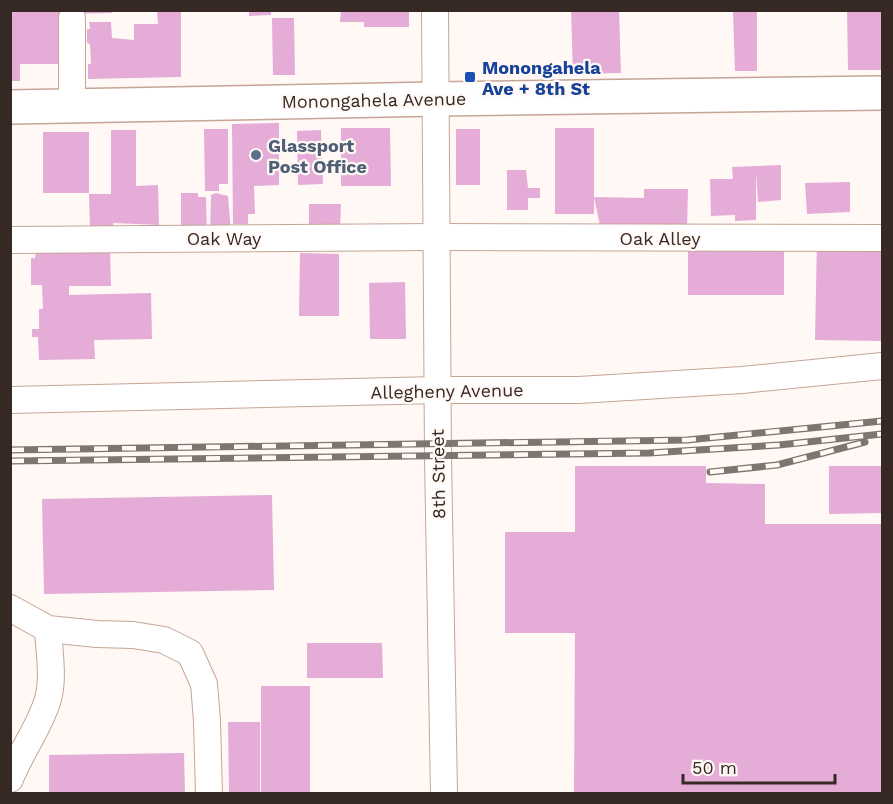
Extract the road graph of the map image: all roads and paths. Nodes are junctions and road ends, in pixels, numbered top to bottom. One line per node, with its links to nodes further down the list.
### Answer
1 (435, 10): 4 (street, 8th Street)
2 (72, 18): 5 (street)
3 (882, 93): 4 (main road, Monongahela Avenue)
4 (437, 99): 5 (main road, Monongahela Avenue); 7 (street, 8th Street)
5 (72, 106): 6 (main road, Monongahela Avenue)
6 (10, 107)
7 (438, 237): 8 (street, Oak Alley); 9 (street, Oak Way); 11 (street, 8th Street)
8 (882, 238)
9 (10, 240)
10 (882, 366): 11 (street, Allegheny Avenue)
11 (438, 390): 12 (street, Allegheny Avenue); 17 (street, 8th Street)
12 (10, 400)
13 (10, 608): 14 (street)
14 (48, 629): 15 (street); 16 (street)
15 (10, 779)
16 (209, 794)
17 (444, 794)

